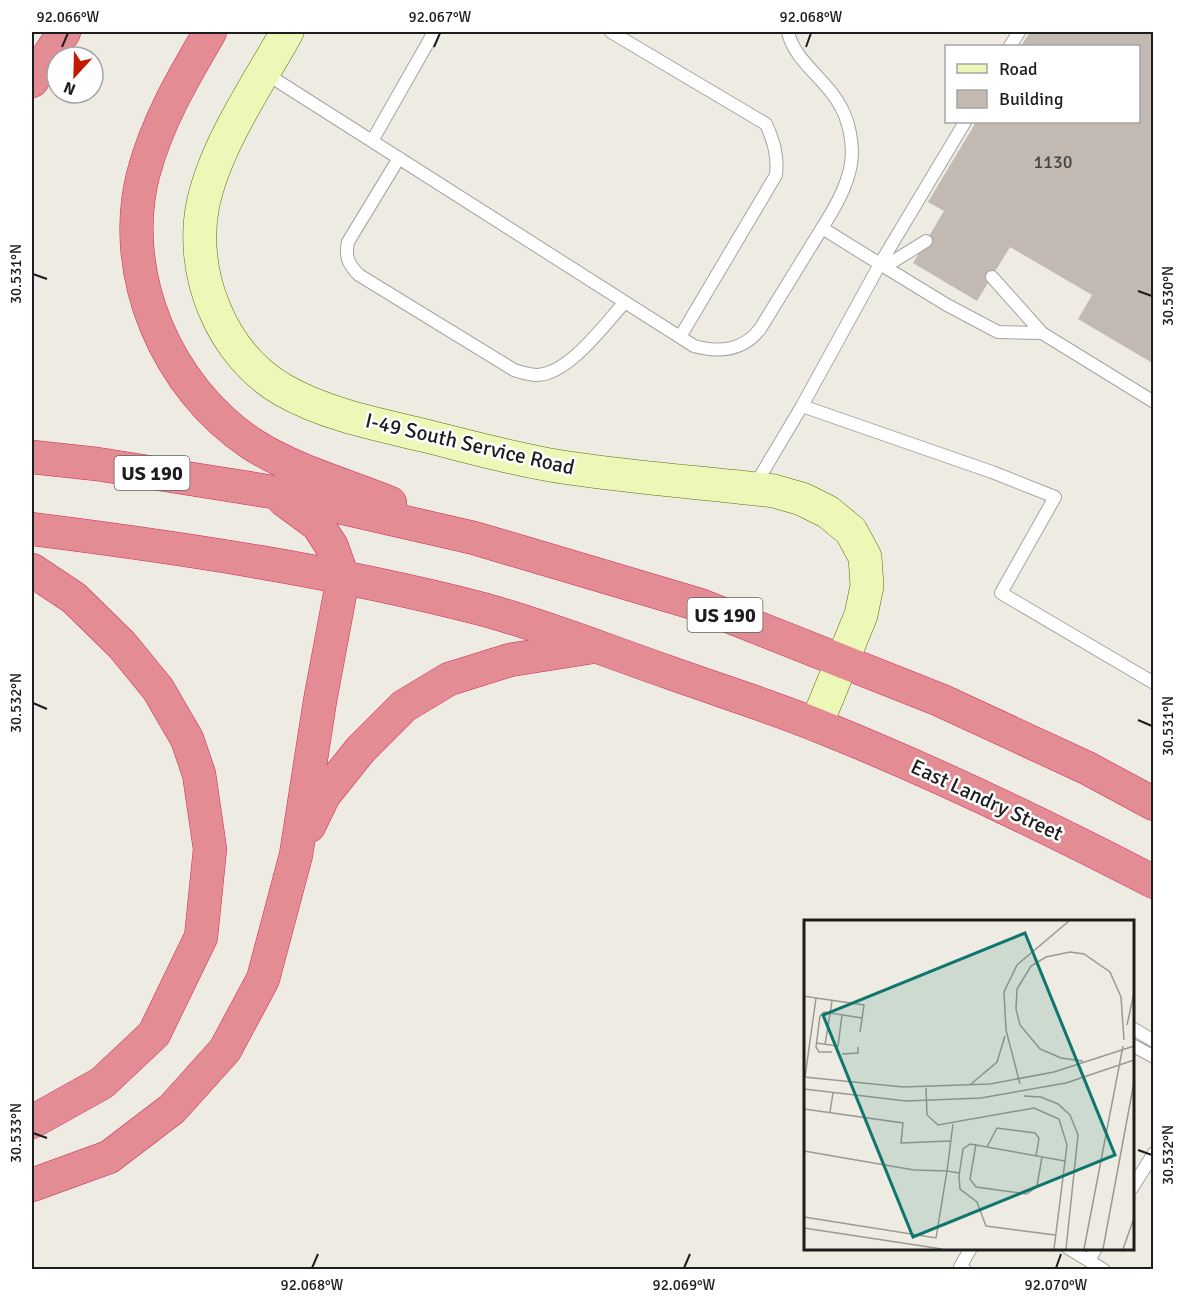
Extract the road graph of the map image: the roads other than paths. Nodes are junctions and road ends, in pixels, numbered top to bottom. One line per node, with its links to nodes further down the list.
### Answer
1 (64, 32): 10 (highway)
2 (210, 32): 27 (highway)
3 (287, 32): 9 (street, I-49 South Service Road)
4 (434, 32): 12 (lane)
5 (611, 32): 20 (lane)
6 (788, 32): 14 (lane)
7 (1019, 32): 8 (lane)
8 (1011, 45)
9 (264, 73): 12 (lane); 24 (street, I-49 South Service Road)
10 (32, 81)
11 (964, 123): 16 (lane)
12 (372, 141): 13 (lane)
13 (399, 158): 18 (lane); 18 (lane)
14 (822, 228): 16 (lane); 20 (lane)
15 (926, 242): 16 (lane)
16 (883, 265): 19 (lane); 22 (lane)
17 (992, 277): 19 (lane)
18 (625, 302): 20 (lane)
19 (1042, 333): 21 (lane)
20 (680, 337)
21 (1154, 402)
22 (802, 406): 24 (lane); 32 (lane)
23 (32, 457): 25 (highway, US 190)
24 (753, 488): 31 (street, I-49 South Service Road)
25 (273, 492): 27 (highway, US 190); 29 (highway)
26 (32, 530): 29 (highway, East Landry Street)
27 (474, 538): 31 (highway, US 190)
28 (32, 570): 41 (highway)
29 (343, 578): 30 (highway, East Landry Street); 35 (highway)
30 (598, 646): 33 (highway, East Landry Street); 35 (highway)
31 (843, 660): 33 (street, I-49 South Service Road); 34 (highway, US 190)
32 (1154, 683)
33 (816, 725): 36 (highway, East Landry Street)
34 (1154, 804)
35 (296, 855): 43 (highway)
36 (1154, 882)
37 (1134, 1029): 38 (lane)
38 (1154, 1041)
39 (1134, 1046): 40 (lane)
40 (1154, 1057)
41 (32, 1122)
42 (1154, 1153): 44 (lane)
43 (32, 1185)
44 (1134, 1185)
45 (970, 1250): 49 (lane)
46 (1071, 1250): 48 (lane)
47 (1095, 1250): 48 (lane)
48 (1089, 1261): 50 (lane)
49 (965, 1269)
50 (1104, 1269)

